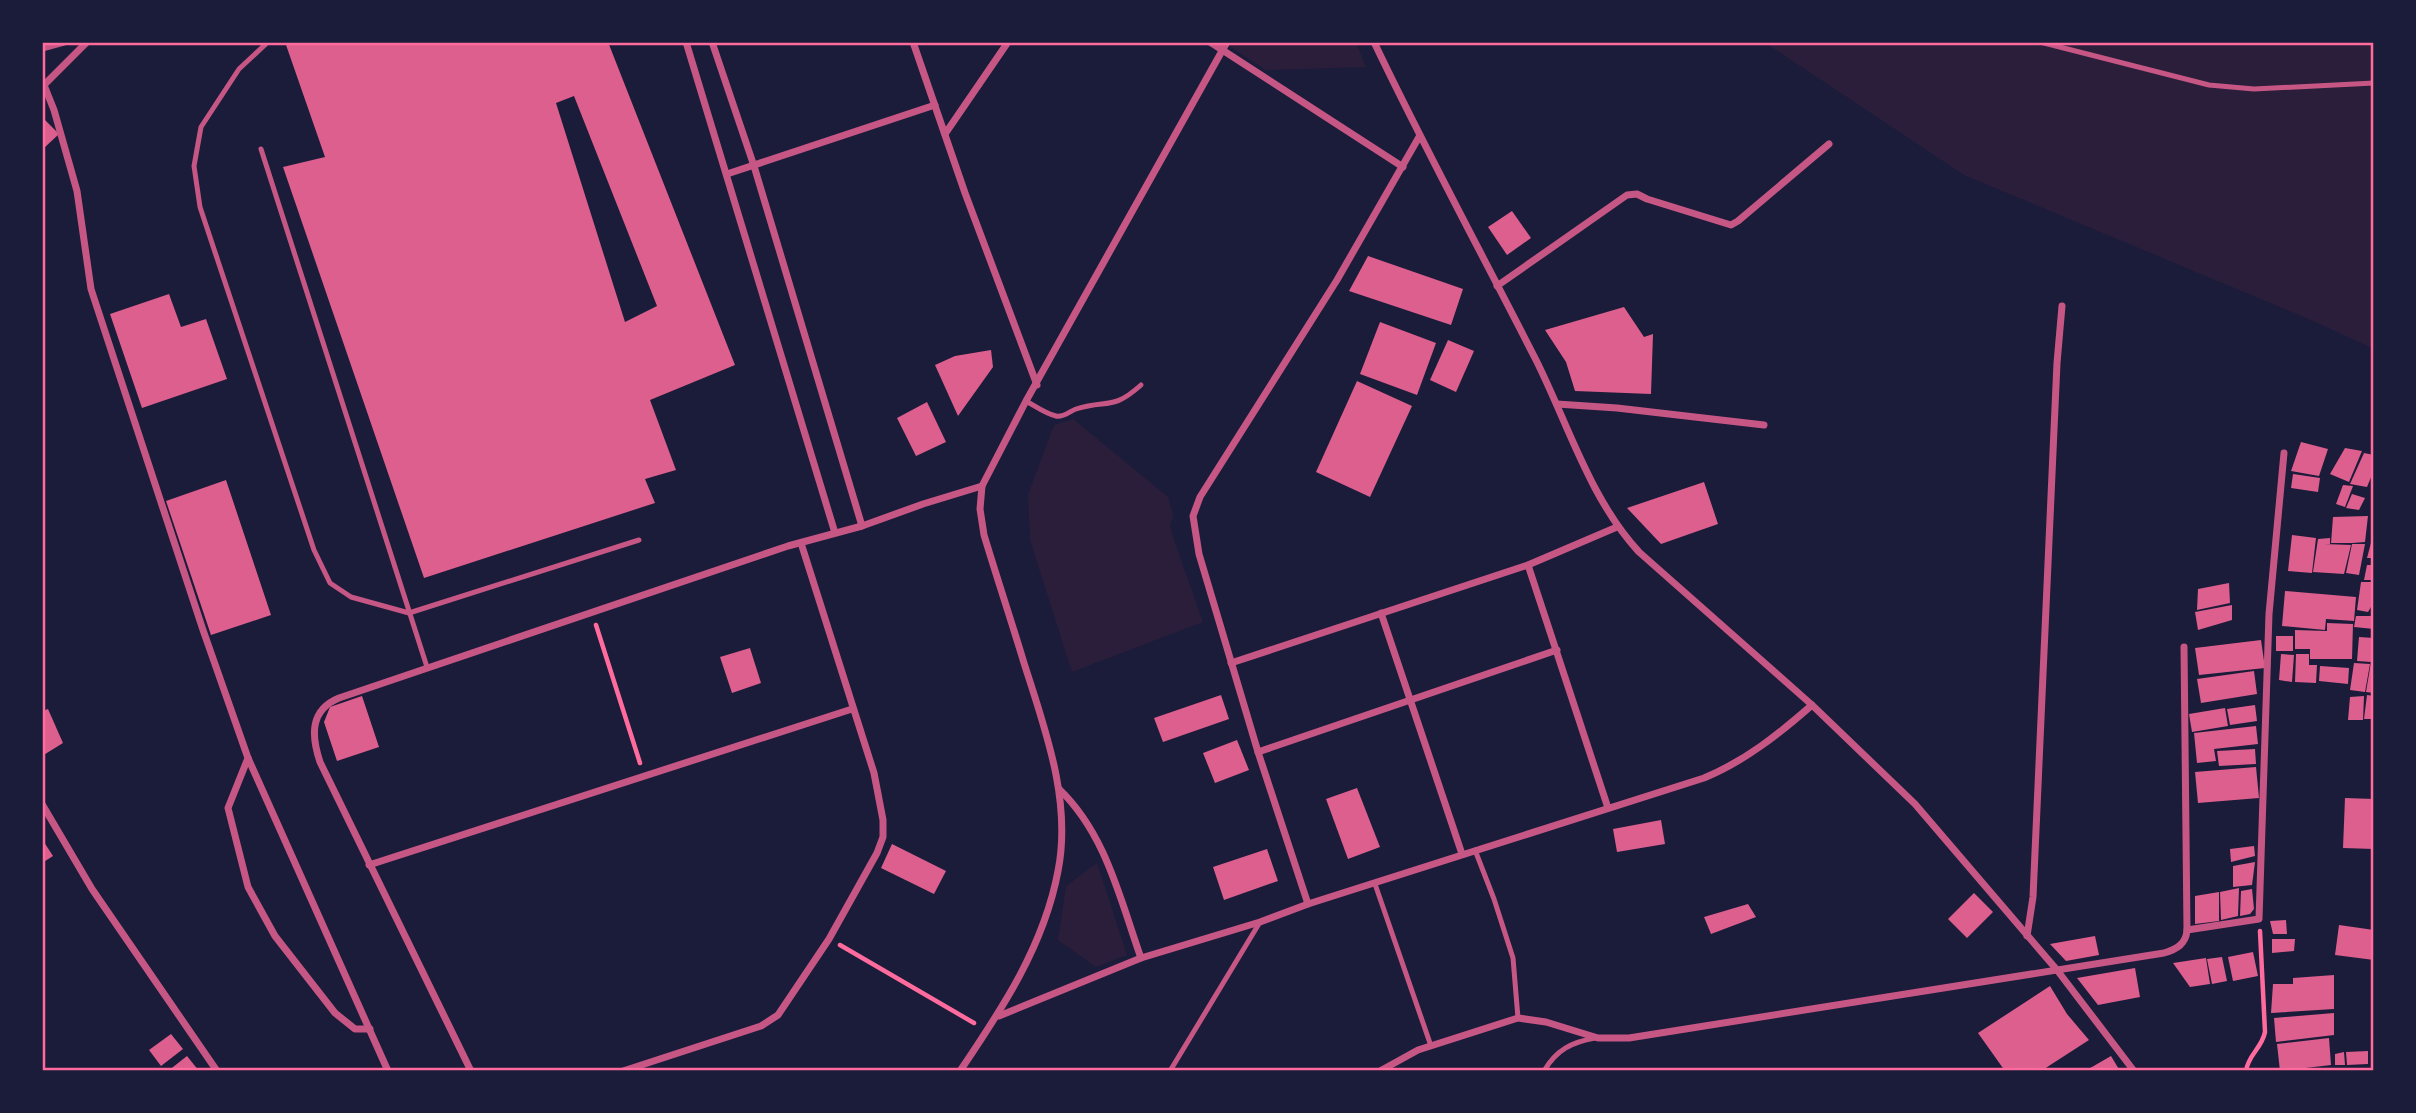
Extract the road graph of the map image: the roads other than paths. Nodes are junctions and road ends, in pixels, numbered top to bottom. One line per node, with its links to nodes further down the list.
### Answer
1 (64, 42): 12 (street)
2 (87, 42): 14 (street)
3 (268, 42): 38 (lane)
4 (685, 42): 22 (street)
5 (712, 42): 20 (street)
6 (913, 42): 15 (street)
7 (1008, 42): 16 (street)
8 (1210, 42): 11 (street)
9 (1374, 42): 17 (street)
10 (2040, 42): 13 (lane)
11 (1225, 46): 21 (street); 25 (street)
12 (42, 48)
13 (2374, 83)
14 (43, 84): 48 (street)
15 (935, 105): 16 (street); 20 (street)
16 (946, 134): 25 (street)
17 (1419, 138): 21 (street); 23 (street)
18 (1829, 144): 23 (street)
19 (261, 149): 38 (lane)
20 (754, 166): 22 (street); 32 (street)
21 (1403, 167): 42 (street)
22 (727, 174): 34 (street)
23 (1497, 286): 28 (street)
24 (2062, 306): 59 (street)
25 (1037, 385): 27 (street)
26 (1141, 385): 27 (lane)
27 (1027, 401): 31 (street)
28 (1557, 404): 29 (street); 33 (street)
29 (1764, 425)
30 (2284, 453): 58 (street)
31 (982, 486): 32 (street); 49 (street)
32 (862, 526): 34 (street)
33 (1617, 527): 37 (street); 45 (street)
34 (835, 533): 36 (street)
35 (639, 540): 38 (lane)
36 (800, 543): 43 (street); 46 (street)
37 (1528, 565): 39 (street); 41 (street)
38 (409, 613): 43 (lane)
39 (1381, 613): 42 (street); 44 (street)
40 (2184, 648): 58 (street)
41 (1557, 650): 44 (street); 51 (street)
42 (1231, 663): 47 (street)
43 (427, 667): 54 (street)
44 (1410, 699): 47 (street); 53 (street)
45 (1812, 705): 51 (street); 59 (street)
46 (852, 709): 54 (street); 70 (street)
47 (1258, 752): 56 (street)
48 (248, 758): 64 (street); 64 (street)
49 (1059, 789): 60 (street); 62 (street)
50 (42, 804): 67 (street)
51 (1608, 808): 52 (street)
52 (1475, 850): 53 (street); 63 (lane)
53 (1462, 855): 55 (street)
54 (369, 865): 69 (street)
55 (1375, 884): 56 (street); 66 (lane)
56 (1308, 904): 57 (street)
57 (1260, 922): 60 (street); 72 (lane)
58 (2187, 930): 61 (street)
59 (2027, 936): 61 (street)
60 (1141, 958): 62 (street)
61 (2057, 970): 65 (street); 75 (street)
62 (998, 1016): 71 (street)
63 (1518, 1018): 65 (street); 66 (street)
64 (370, 1029): 68 (street)
65 (1598, 1038): 74 (lane)
66 (1431, 1046): 73 (street)
67 (217, 1071)
68 (388, 1071)
69 (471, 1071)
70 (623, 1071)
71 (960, 1071)
72 (1170, 1071)
73 (1380, 1071)
74 (1544, 1071)
75 (2134, 1071)

